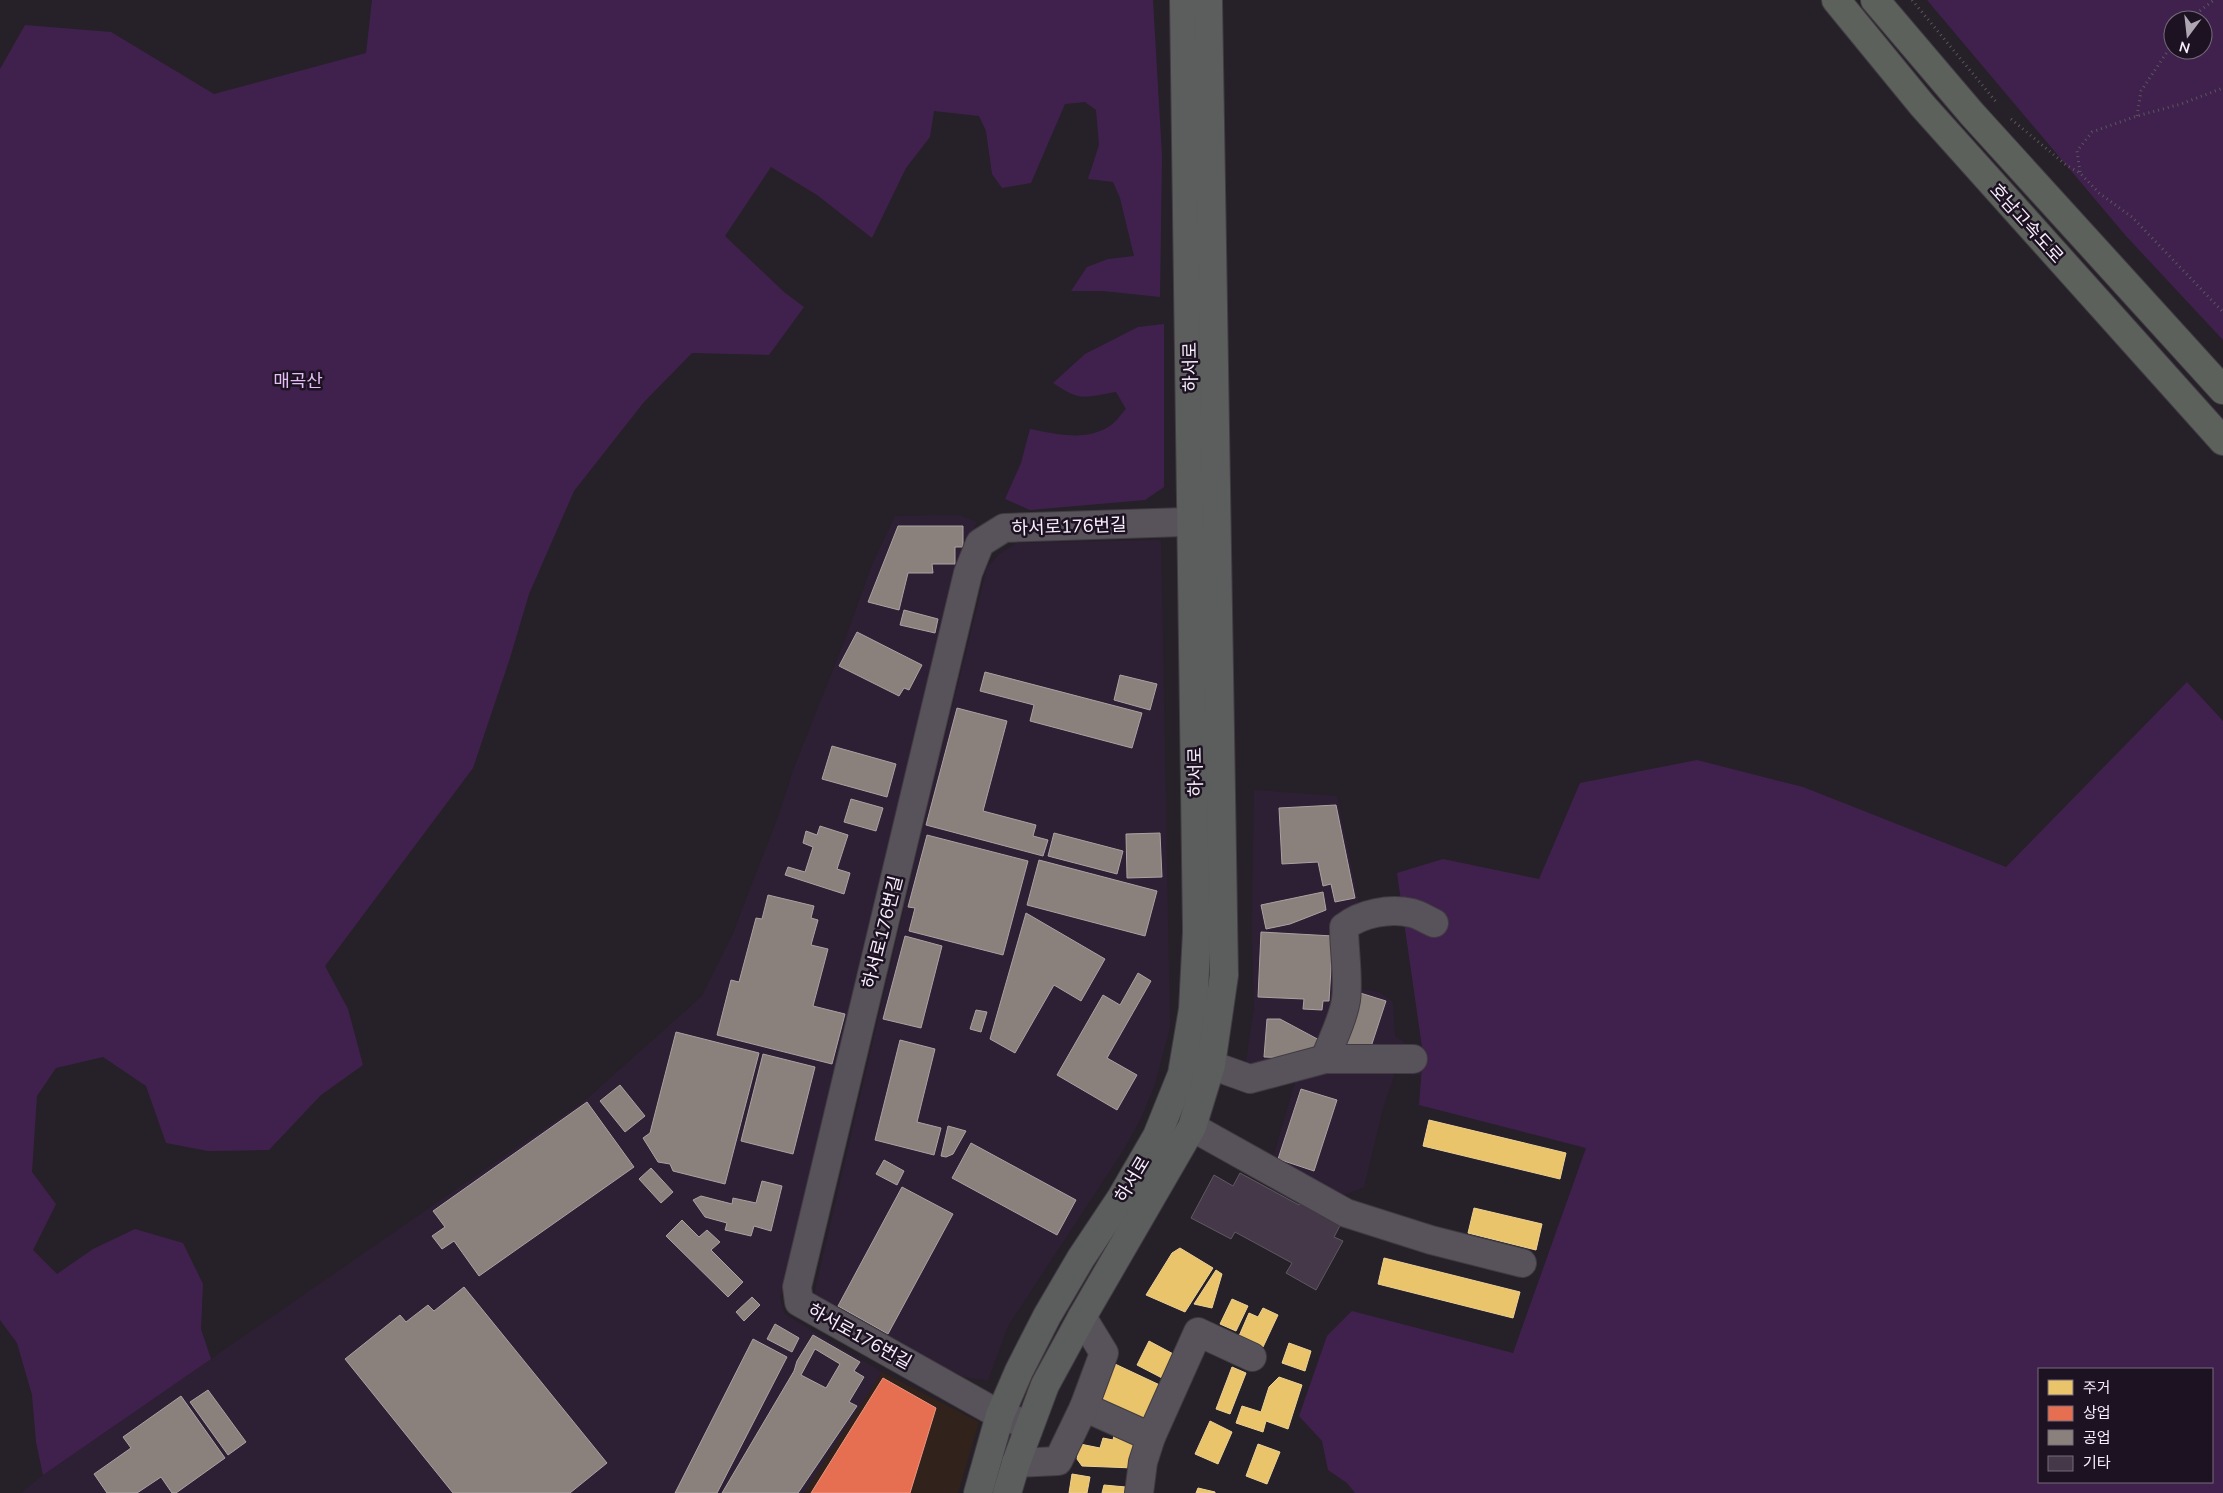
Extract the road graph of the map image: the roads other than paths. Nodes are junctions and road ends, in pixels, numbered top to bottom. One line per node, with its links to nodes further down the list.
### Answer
1 (1184, 0): 7 (main road, 하서로)
2 (1208, 0): 7 (main road, 하서로)
3 (1836, 0): 6 (highway, 호남고속도로)
4 (1875, 0): 5 (highway, 호남고속도로)
5 (2223, 390)
6 (2223, 441)
7 (1204, 521): 11 (main road, 하서로); 17 (main road, 하서로); 17 (street, 하서로176번길)
8 (1434, 923): 9 (street)
9 (1325, 1059): 10 (street); 11 (street)
10 (1413, 1059)
11 (1211, 1065): 12 (main road, 하서로)
12 (1192, 1127): 13 (street); 14 (main road, 하서로)
13 (1522, 1263)
14 (1082, 1317): 16 (street); 18 (main road, 하서로)
15 (1252, 1358): 19 (street)
16 (1084, 1407): 19 (street); 20 (street)
17 (1000, 1415): 18 (street, 하서로176번길); 21 (main road, 하서로)
18 (1029, 1425): 20 (main road, 하서로)
19 (1152, 1437): 23 (street)
20 (1016, 1463): 22 (main road, 하서로)
21 (978, 1493)
22 (1007, 1493)
23 (1139, 1493)

